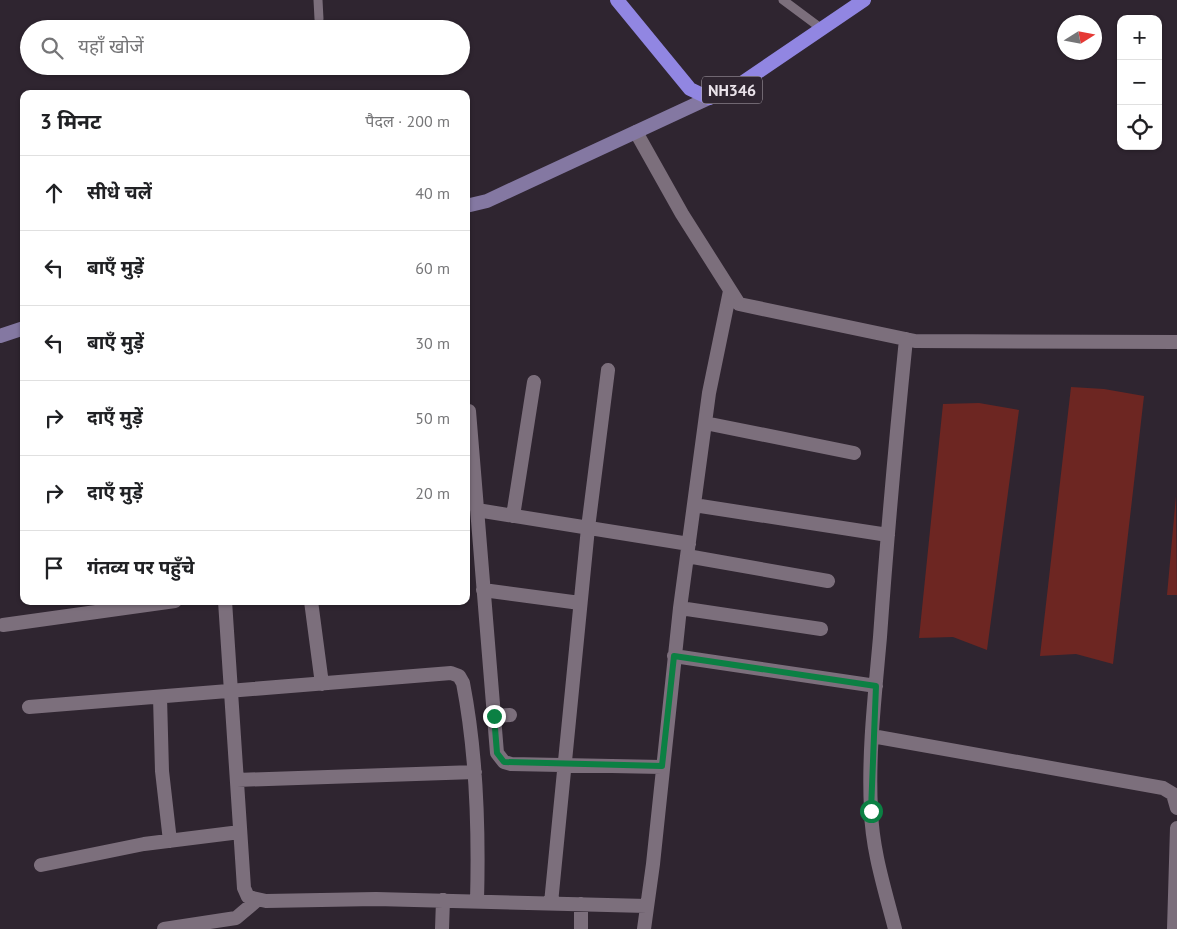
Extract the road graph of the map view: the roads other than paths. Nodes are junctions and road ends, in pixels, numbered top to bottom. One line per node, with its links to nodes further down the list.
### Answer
1 (318, 0): 5 (lane)
2 (617, 0): 7 (highway, NH346)
3 (783, 0): 6 (lane)
4 (864, 0): 6 (highway, NH346)
5 (319, 19)
6 (822, 28): 7 (highway, NH346)
7 (709, 98): 8 (main road)
8 (636, 132): 9 (main road); 10 (street)
9 (470, 205)
10 (730, 291): 13 (street); 17 (street)
11 (20, 329): 12 (main road)
12 (0, 336)
13 (906, 339): 14 (street); 24 (street)
14 (1177, 342)
15 (608, 370): 23 (street)
16 (534, 382): 22 (street)
17 (705, 423): 19 (street); 20 (street)
18 (470, 445): 21 (street)
19 (854, 453)
20 (694, 505): 24 (street); 25 (street)
21 (477, 510): 22 (street); 27 (street)
22 (513, 516): 23 (street)
23 (588, 528): 25 (street); 28 (street)
24 (888, 535): 37 (street)
25 (688, 550): 26 (street); 32 (street)
26 (828, 581)
27 (483, 590): 28 (street); 42 (street)
28 (580, 602): 44 (street)
29 (146, 605): 33 (street)
30 (224, 605): 38 (street)
31 (312, 605): 36 (street)
32 (680, 608): 34 (street); 35 (street)
33 (3, 625)
34 (821, 628)
35 (674, 656): 37 (street); 45 (street)
36 (322, 684): 38 (street); 46 (street)
37 (876, 686): 43 (street)
38 (231, 692): 39 (street); 47 (street)
39 (160, 697): 40 (street); 51 (street)
40 (29, 707)
41 (510, 715): 42 (street)
42 (494, 716): 44 (street)
43 (872, 736): 48 (street); 64 (street)
44 (564, 765): 45 (street); 57 (street)
45 (662, 766): 59 (street)
46 (475, 772): 47 (street); 56 (street)
47 (237, 780): 50 (street)
48 (1177, 808)
49 (1177, 828): 52 (street)
50 (240, 832): 51 (street); 55 (street)
51 (170, 841): 53 (street)
52 (1177, 855): 65 (street)
53 (41, 865)
54 (443, 900): 55 (street); 56 (street); 61 (street)
55 (256, 901): 60 (street)
56 (477, 902): 57 (street)
57 (551, 903): 58 (street)
58 (581, 904): 59 (street); 62 (street)
59 (647, 906): 63 (street)
60 (164, 929)
61 (442, 929)
62 (581, 929)
63 (644, 929)
64 (895, 929)
65 (1174, 929)

